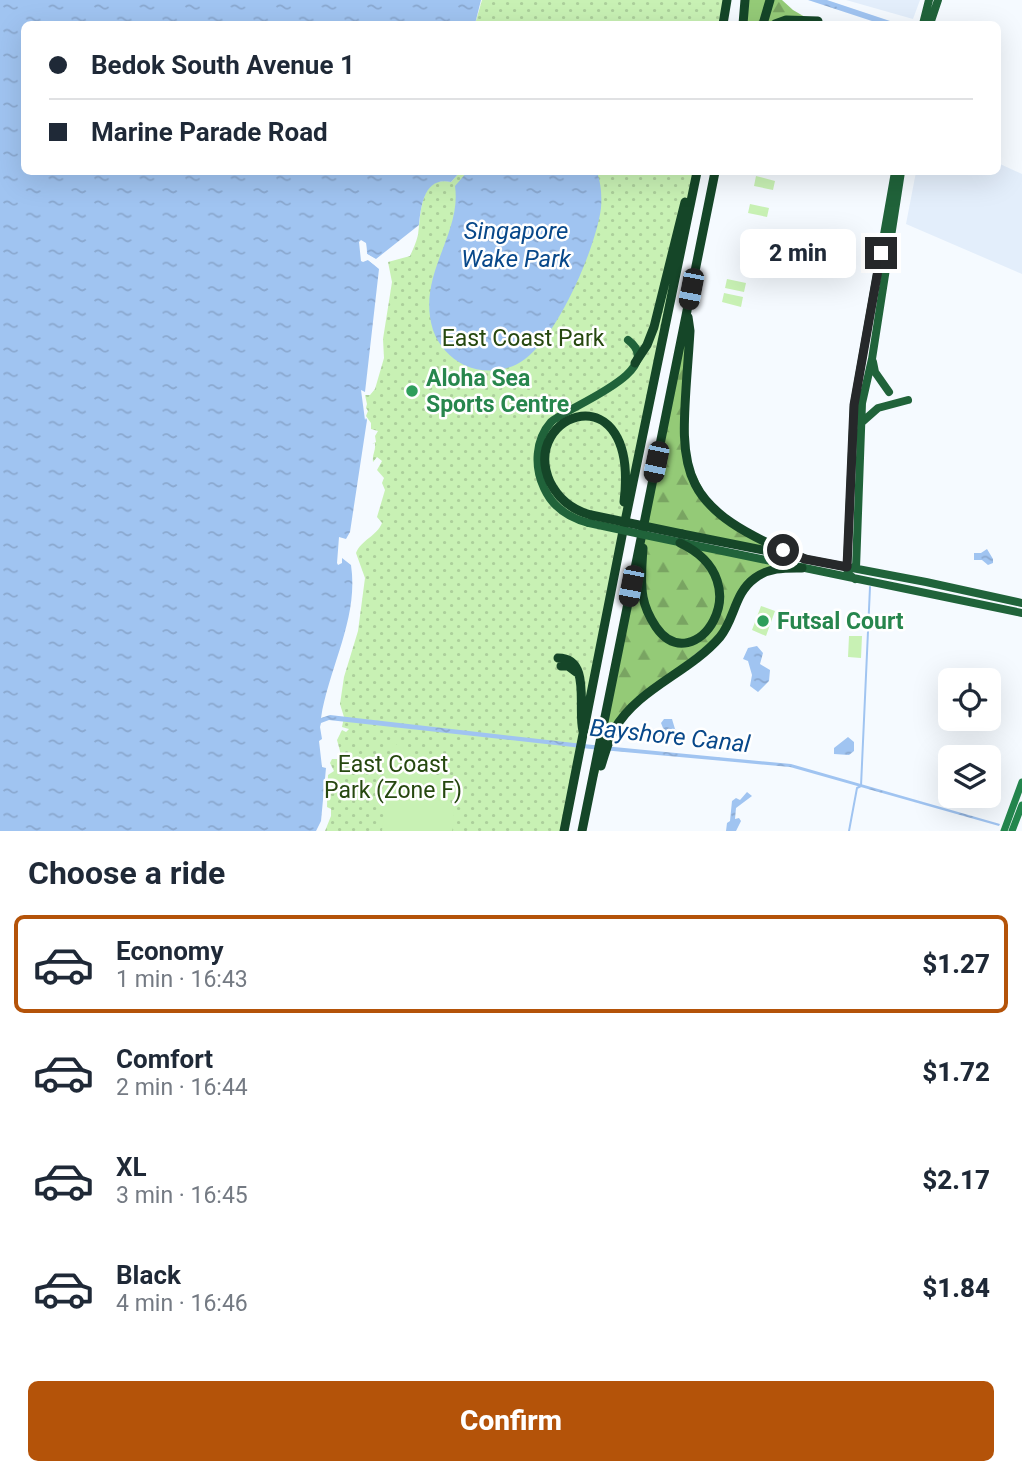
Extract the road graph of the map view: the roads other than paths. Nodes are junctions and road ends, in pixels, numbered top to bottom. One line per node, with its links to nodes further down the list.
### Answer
1 (727, 0): 6 (highway)
2 (745, 0): 7 (highway)
3 (770, 0): 8 (highway)
4 (929, 0): 11 (main road)
5 (938, 0): 12 (main road)
6 (724, 21)
7 (743, 21)
8 (764, 21)
9 (783, 21): 10 (highway)
10 (802, 21)
11 (924, 21)
12 (931, 21)
13 (694, 175): 21 (highway)
14 (694, 175): 28 (highway)
15 (714, 175): 18 (highway)
16 (894, 175): 30 (main road)
17 (901, 175): 20 (main road)
18 (687, 312): 26 (highway); 29 (highway)
19 (628, 340): 21 (main road)
20 (872, 359): 22 (main road); 24 (main road)
21 (635, 363): 25 (main road)
22 (889, 392)
23 (908, 400): 24 (main road)
24 (860, 423): 30 (main road)
25 (590, 519): 27 (highway, bridge); 28 (highway)
26 (641, 533): 27 (highway); 36 (highway)
27 (681, 538): 29 (highway)
28 (620, 548): 35 (highway)
29 (804, 564): 30 (main road); 31 (main road); 36 (highway)
30 (852, 568): 31 (main road); 32 (main road)
31 (855, 579): 33 (main road)
32 (1022, 603)
33 (1021, 614)
34 (559, 662): 35 (highway)
35 (583, 743): 39 (highway)
36 (603, 748): 40 (highway)
37 (1022, 782): 41 (main road)
38 (1022, 805): 42 (main road)
39 (564, 831)
40 (582, 831)
41 (1004, 831)
42 (1012, 831)

